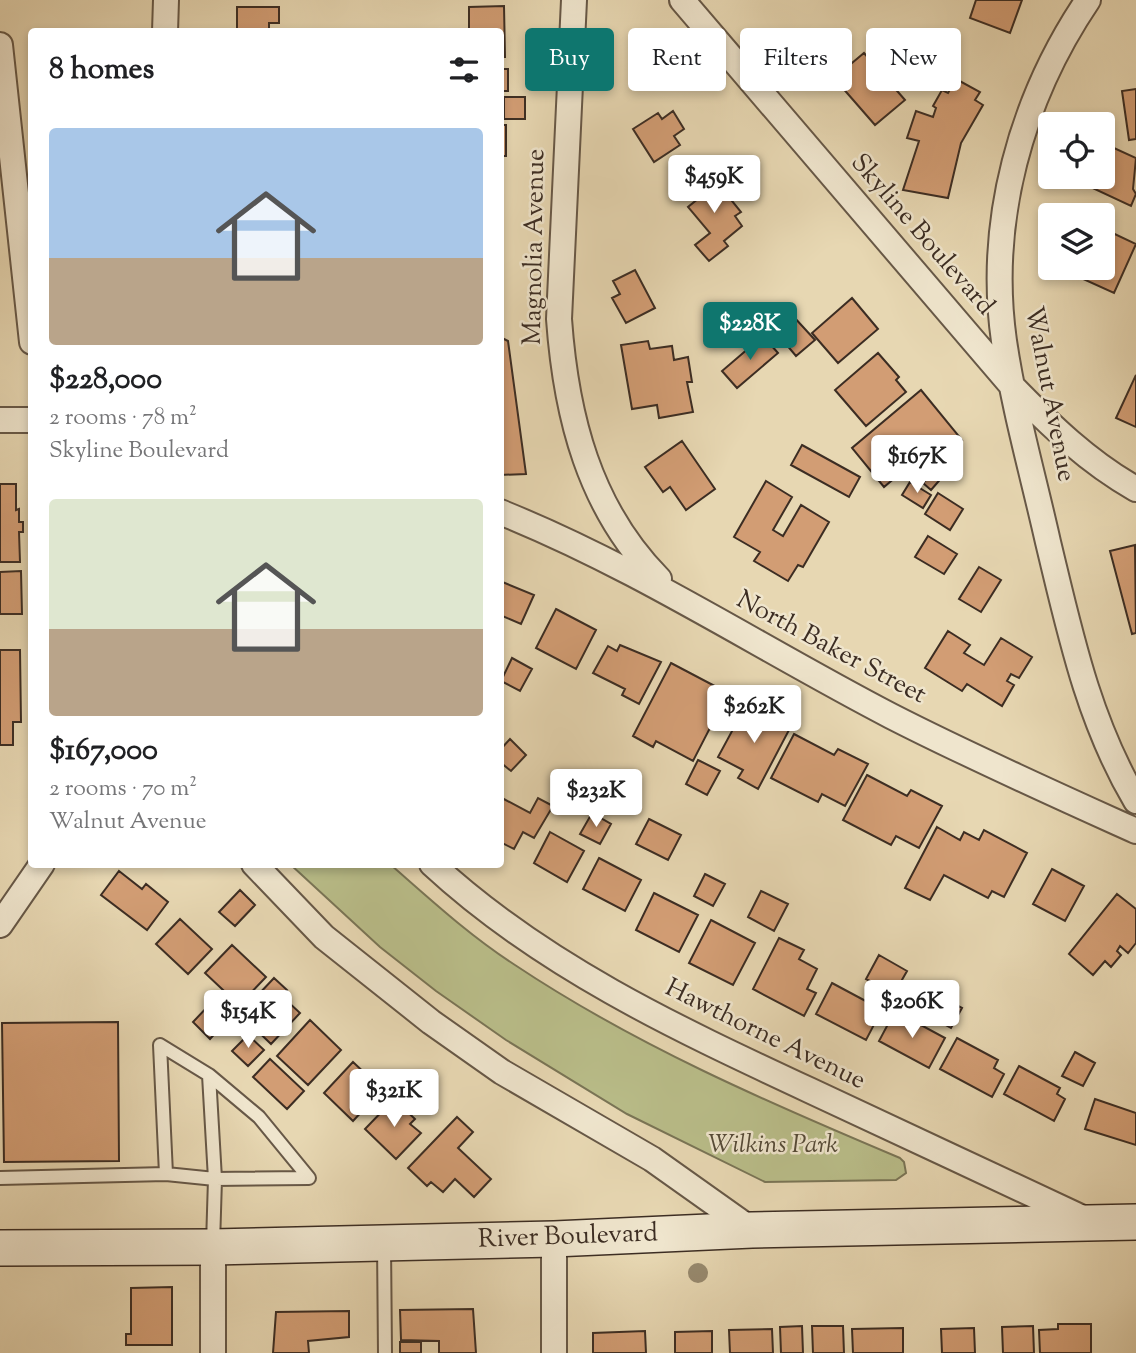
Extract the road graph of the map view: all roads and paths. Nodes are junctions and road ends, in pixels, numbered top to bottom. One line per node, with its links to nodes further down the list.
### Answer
1 (166, 0): 5 (street)
2 (573, 0): 13 (street, Magnolia Avenue)
3 (682, 0): 8 (street, Skyline Boulevard)
4 (1088, 0): 8 (street, Walnut Avenue)
5 (165, 28)
6 (0, 46): 7 (street)
7 (28, 305)
8 (1012, 386): 11 (street, Skyline Boulevard); 14 (street, Walnut Avenue)
9 (28, 420): 10 (street)
10 (0, 421)
11 (1136, 489)
12 (504, 514): 13 (street, North Baker Street)
13 (707, 615): 15 (street, North Baker Street)
14 (1136, 801)
15 (1136, 831)
16 (39, 868): 19 (street)
17 (258, 868): 26 (street)
18 (437, 868): 25 (street, Hawthorne Avenue)
19 (4, 911)
20 (209, 1074): 21 (lane); 23 (lane); 23 (lane)
21 (166, 1174): 22 (lane); 23 (lane)
22 (0, 1178)
23 (215, 1179): 29 (lane)
24 (1136, 1222): 25 (main road, River Boulevard)
25 (1094, 1223): 26 (main road, River Boulevard)
26 (752, 1230): 27 (main road, River Boulevard)
27 (554, 1239): 28 (main road, River Boulevard); 33 (street)
28 (384, 1243): 29 (main road, River Boulevard); 32 (lane)
29 (213, 1247): 30 (main road, River Boulevard); 31 (street)
30 (0, 1248)
31 (213, 1353)
32 (385, 1353)
33 (554, 1353)

